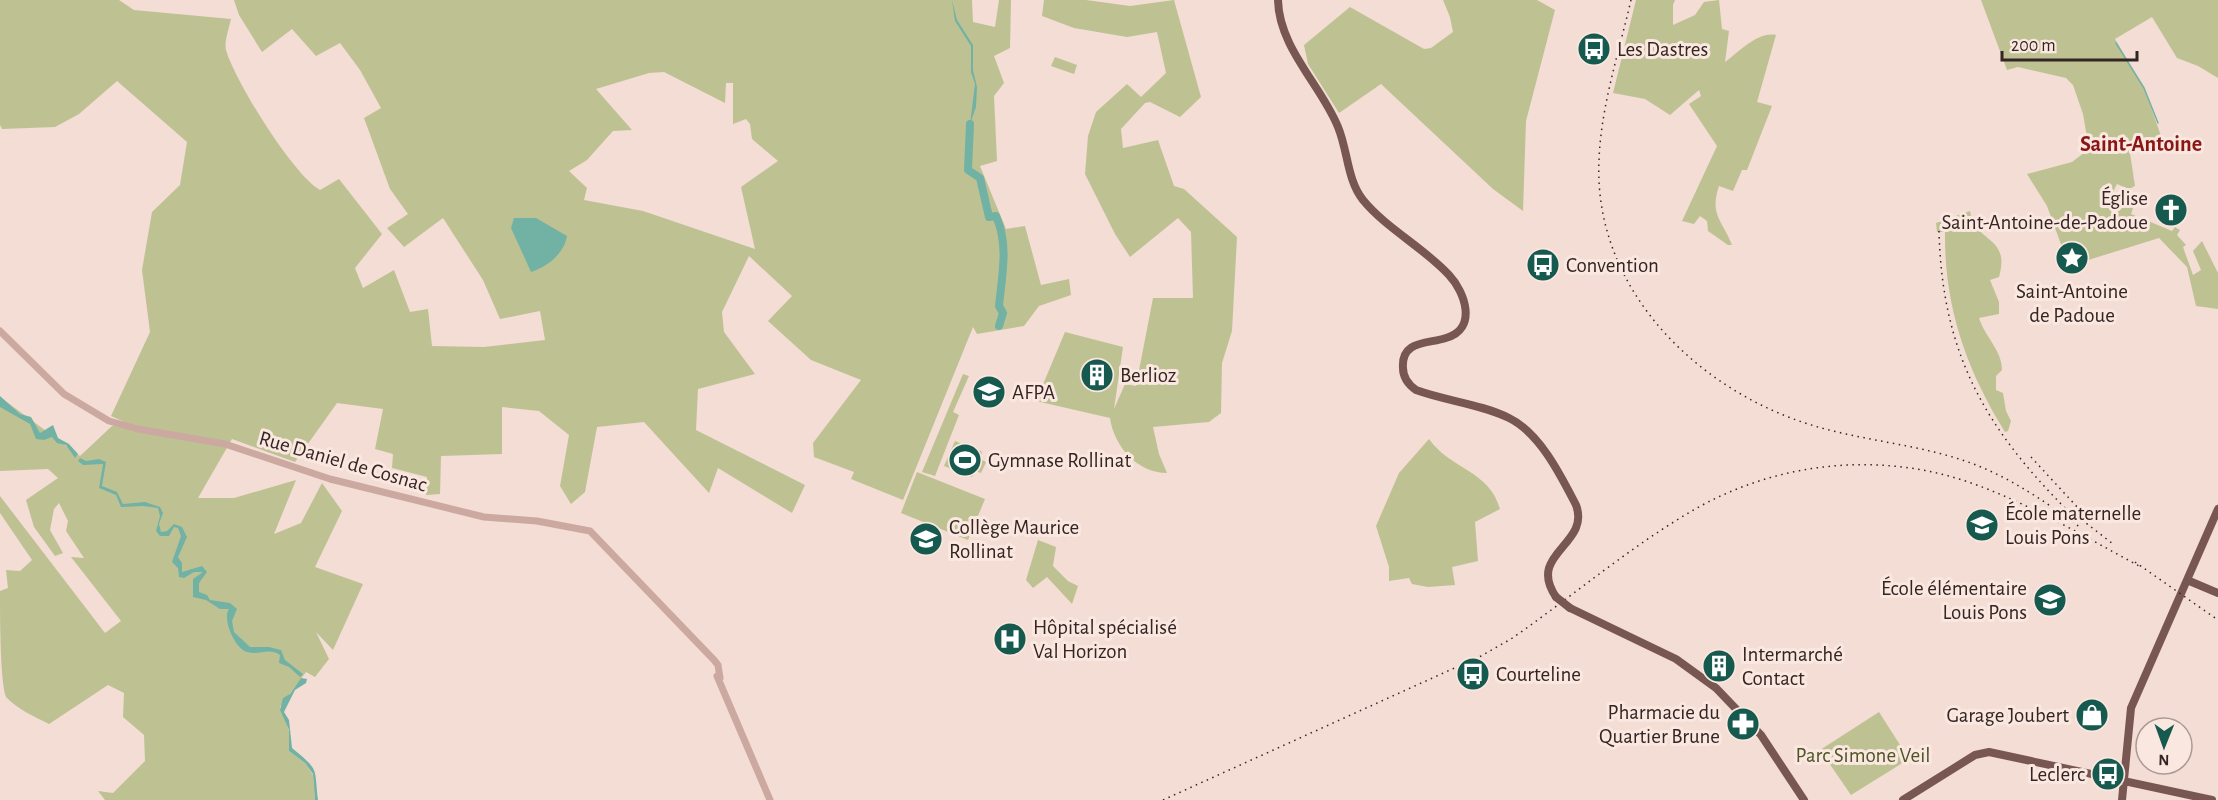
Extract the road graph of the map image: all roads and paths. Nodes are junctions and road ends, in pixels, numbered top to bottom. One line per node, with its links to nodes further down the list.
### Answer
1 (1278, 0): 8 (main road, bridge)
2 (0, 331): 7 (street, Rue Daniel de Cosnac)
3 (2218, 509): 4 (main road)
4 (2187, 580): 5 (main road); 6 (main road)
5 (2218, 593)
6 (2124, 781): 9 (main road); 10 (main road); 11 (main road)
7 (768, 799)
8 (1804, 800)
9 (1903, 800)
10 (2122, 800)
11 (2212, 800)

